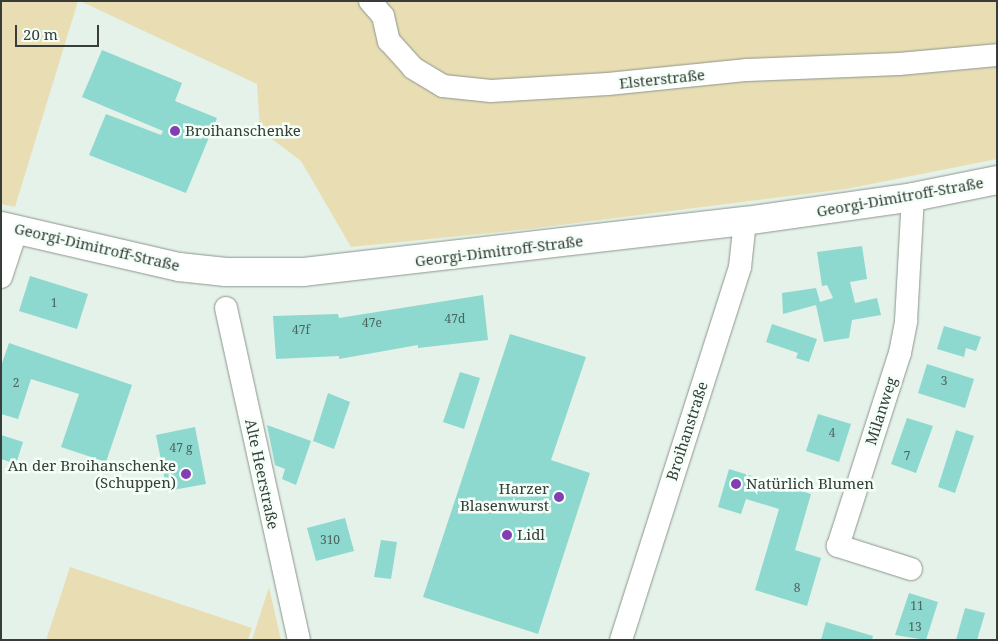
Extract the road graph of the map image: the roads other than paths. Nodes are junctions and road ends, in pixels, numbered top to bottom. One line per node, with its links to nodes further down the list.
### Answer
1 (370, 1): 2 (street, Elsterstraße)
2 (997, 55)
3 (997, 180): 4 (street, Georgi-Dimitroff-Straße)
4 (913, 197): 5 (street, Georgi-Dimitroff-Straße); 9 (street, Milanweg)
5 (745, 221): 6 (street, Georgi-Dimitroff-Straße); 11 (street, Broihanstraße)
6 (9, 228): 7 (street)
7 (1, 277)
8 (226, 308): 10 (street, Alte Heerstraße)
9 (910, 569)
10 (298, 640)
11 (621, 640)

